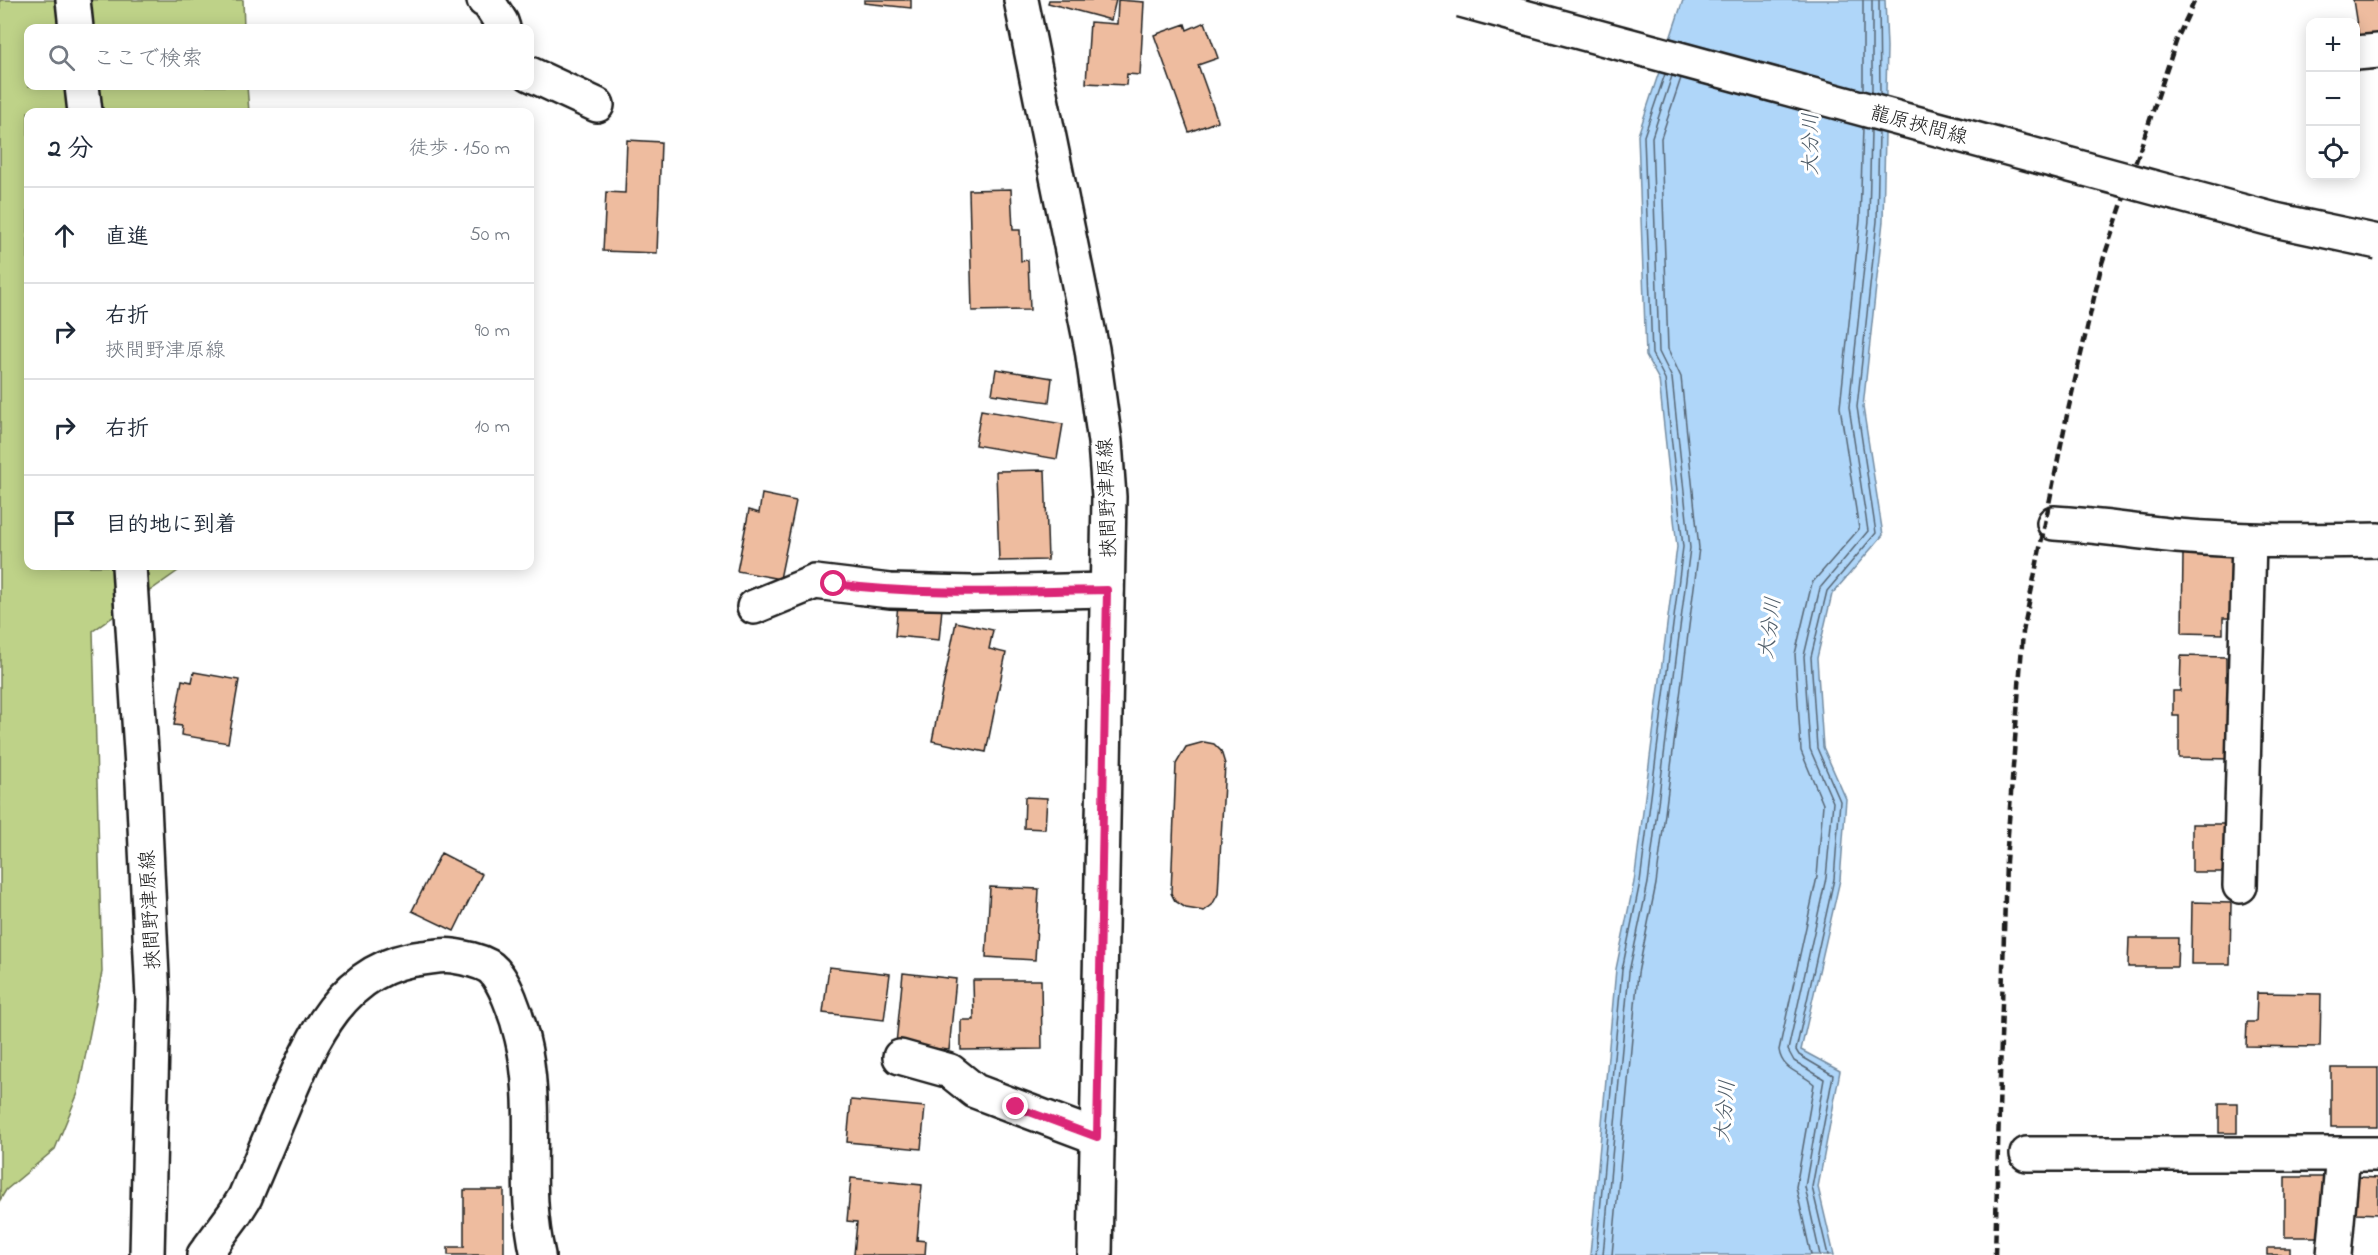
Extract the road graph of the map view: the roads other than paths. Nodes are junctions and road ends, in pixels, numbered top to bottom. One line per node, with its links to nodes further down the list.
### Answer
1 (73, 0): 5 (main road)
2 (484, 0): 6 (main road)
3 (1021, 0): 18 (main road, 挾間野津原線)
4 (1461, 0): 13 (main road, 龍原挾間線, bridge)
5 (76, 24)
6 (502, 24)
7 (2378, 51): 8 (main road)
8 (2360, 53)
9 (534, 76): 11 (main road)
10 (82, 90): 12 (main road)
11 (597, 105)
12 (85, 108)
13 (2378, 242)
14 (2054, 523): 15 (main road)
15 (2249, 540): 16 (main road); 20 (main road)
16 (2378, 540)
17 (129, 570): 26 (main road, 挾間野津原線)
18 (1107, 590): 19 (main road); 22 (main road, 挾間野津原線)
19 (754, 607)
20 (2240, 886)
21 (900, 1057): 22 (main road)
22 (1097, 1137): 29 (main road, 挾間野津原線)
23 (2027, 1154): 24 (main road)
24 (2343, 1154): 25 (main road); 30 (main road)
25 (2378, 1154)
26 (147, 1255)
27 (204, 1255): 28 (main road)
28 (538, 1255)
29 (1095, 1255)
30 (2334, 1255)

